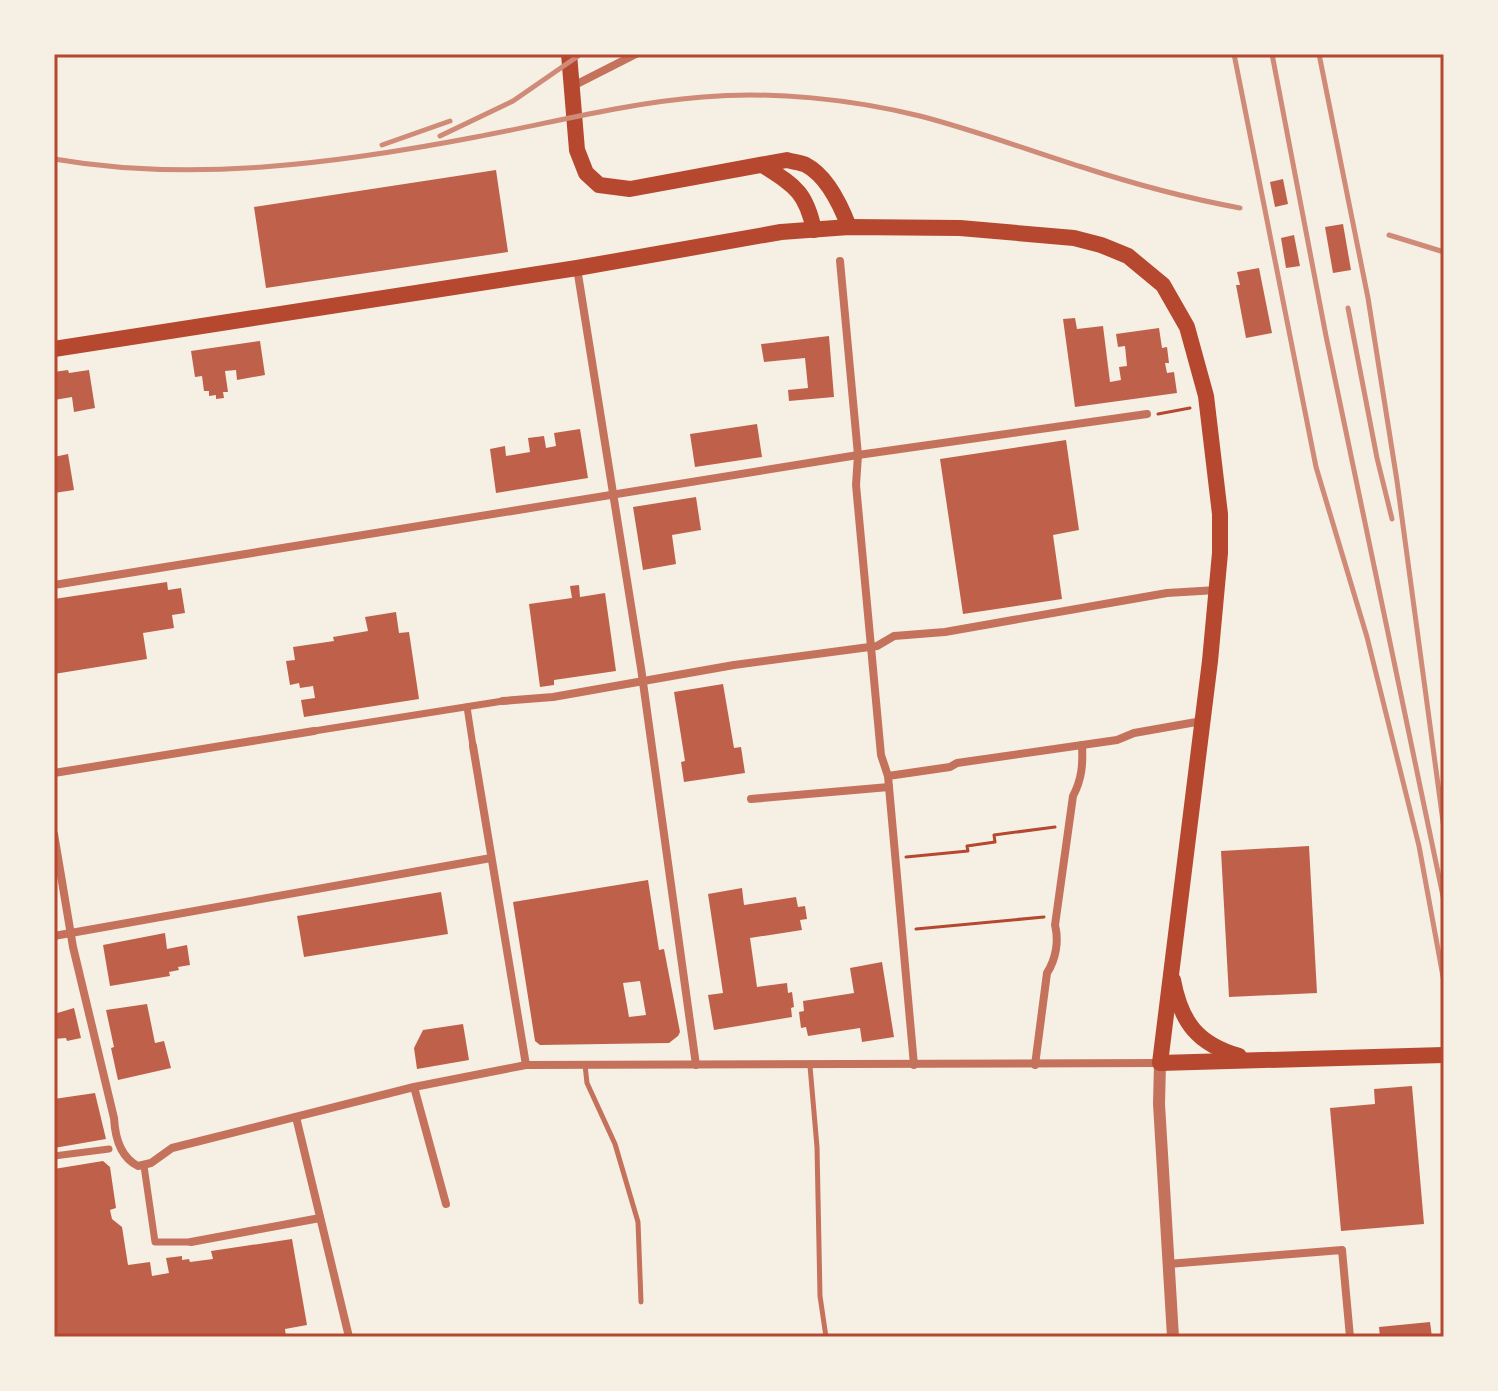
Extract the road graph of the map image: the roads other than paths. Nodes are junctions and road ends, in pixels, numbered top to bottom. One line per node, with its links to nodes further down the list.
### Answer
1 (636, 54): 3 (street)
2 (570, 61): 3 (highway)
3 (571, 87): 4 (highway)
4 (764, 166): 5 (highway); 6 (highway)
5 (849, 227): 6 (highway); 14 (highway)
6 (814, 230): 8 (highway)
7 (840, 261): 11 (street)
8 (577, 268): 9 (highway); 12 (street)
9 (54, 349)
10 (1147, 414): 11 (street)
11 (858, 455): 12 (street); 15 (street)
12 (613, 496): 13 (street); 16 (street)
13 (54, 585)
14 (1217, 590): 15 (street); 19 (highway)
15 (871, 646): 16 (street); 24 (street)
16 (642, 681): 17 (street); 37 (street)
17 (503, 701): 18 (street)
18 (467, 707): 20 (street); 22 (street)
19 (1203, 721): 21 (street); 31 (highway)
20 (314, 731): 23 (street)
21 (1082, 745): 24 (street); 39 (street)
22 (473, 746): 28 (street)
23 (54, 773)
24 (888, 776): 25 (street)
25 (889, 787): 26 (street); 38 (street)
26 (751, 799)
27 (54, 834): 29 (street)
28 (491, 858): 29 (street); 36 (street)
29 (70, 933): 30 (street); 45 (street)
30 (54, 936)
31 (1172, 971): 33 (highway); 34 (highway)
32 (1444, 1055): 33 (highway)
33 (1263, 1060): 34 (highway)
34 (1160, 1063): 39 (street); 49 (street)
35 (585, 1064): 36 (street); 37 (street); 50 (lane)
36 (526, 1065): 41 (street)
37 (696, 1065): 40 (street)
38 (914, 1065): 39 (street); 40 (street)
39 (1035, 1065)
40 (810, 1066): 52 (lane)
41 (414, 1087): 42 (street); 46 (street)
42 (296, 1117): 45 (street); 47 (street)
43 (109, 1149): 44 (street)
44 (54, 1156)
45 (144, 1166): 48 (street)
46 (446, 1204)
47 (320, 1218): 48 (street); 51 (street)
48 (191, 1242)
49 (1168, 1264): 53 (street); 54 (street)
50 (641, 1302)
51 (349, 1337)
52 (826, 1337)
53 (1173, 1337)
54 (1350, 1337)

